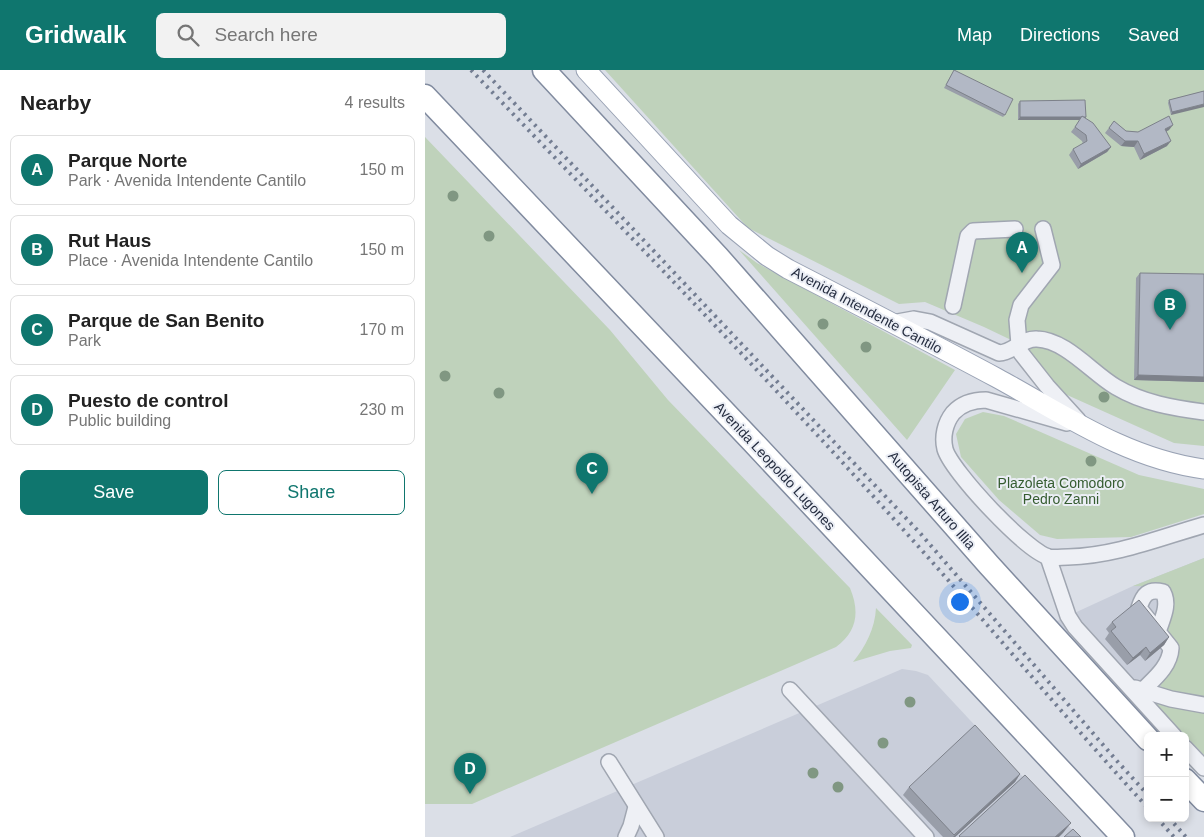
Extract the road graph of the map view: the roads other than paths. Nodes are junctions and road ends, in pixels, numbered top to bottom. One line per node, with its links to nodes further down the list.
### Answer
1 (544, 70): 22 (highway, Autopista Arturo Illia)
2 (586, 70): 7 (main road, Avenida Intendente Cantilo)
3 (425, 96): 32 (highway, Avenida Leopoldo Lugones)
4 (1015, 229): 6 (street)
5 (1043, 229): 8 (street)
6 (953, 306)
7 (892, 323): 9 (street); 10 (main road, Avenida Intendente Cantilo)
8 (1019, 344): 9 (street); 11 (street); 12 (street)
9 (999, 353): 10 (street)
10 (980, 369): 12 (main road, Avenida Intendente Cantilo)
11 (1204, 412)
12 (1086, 428): 13 (main road, Avenida Intendente Cantilo); 15 (street)
13 (1204, 468)
14 (1204, 524): 15 (street)
15 (1048, 557): 17 (street)
16 (1158, 632): 19 (street)
17 (1127, 685): 19 (street); 21 (street)
18 (790, 690): 31 (street)
19 (1143, 690): 20 (street)
20 (1204, 704)
21 (1170, 732)
22 (1144, 736)
23 (1189, 752): 25 (street)
24 (609, 762): 28 (street)
25 (1204, 768)
26 (1189, 784): 27 (highway)
27 (1204, 800)
28 (636, 807): 29 (street); 30 (street)
29 (626, 837)
30 (656, 837)
31 (926, 837)
32 (1123, 837)

